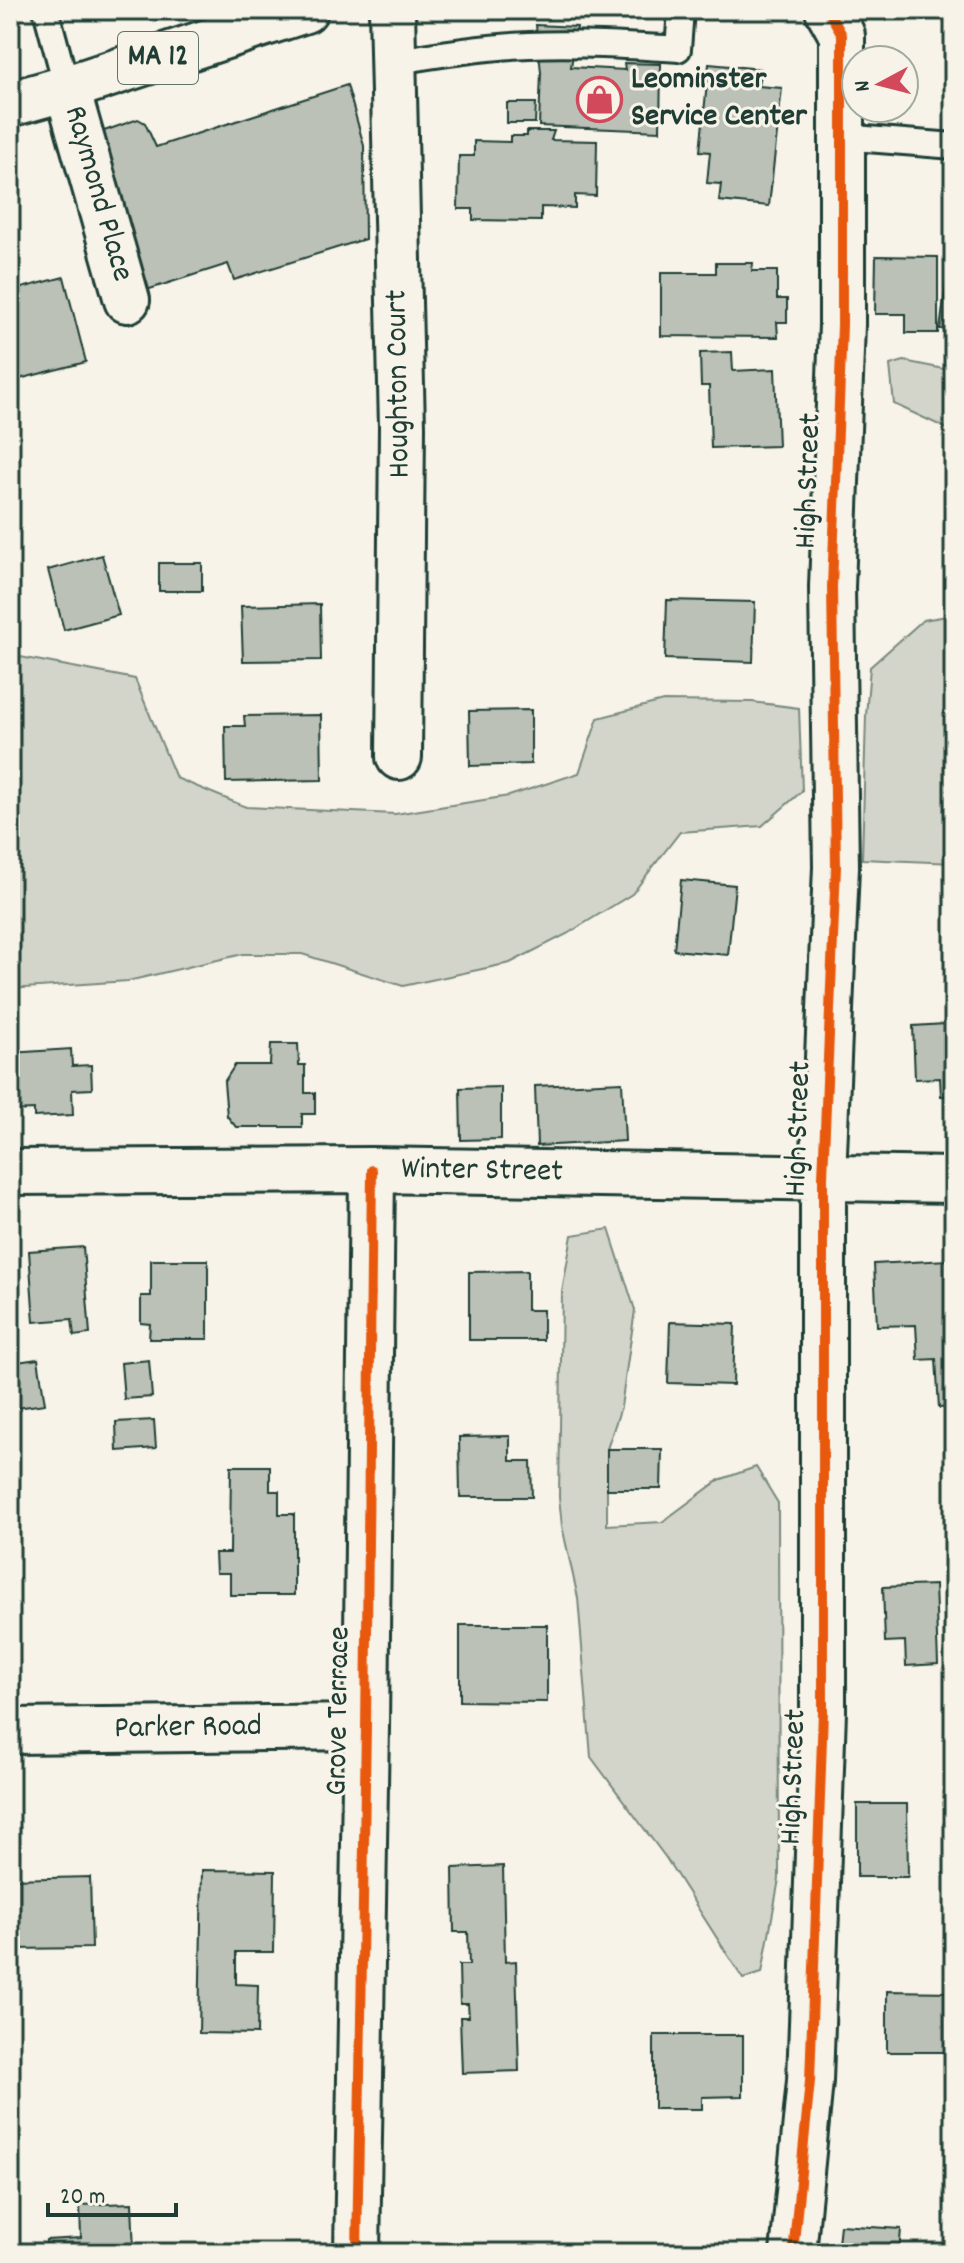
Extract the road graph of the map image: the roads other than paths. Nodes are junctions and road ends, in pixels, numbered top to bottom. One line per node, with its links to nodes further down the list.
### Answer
1 (46, 10): 7 (lane)
2 (305, 10): 7 (street, MA 12)
3 (392, 10): 6 (street, Houghton Court)
4 (681, 10): 6 (lane)
5 (843, 18): 9 (street, High Street)
6 (393, 62): 12 (street, Houghton Court)
7 (67, 88): 8 (street, MA 12); 11 (street, Raymond Place)
8 (10, 104)
9 (842, 137): 10 (lane); 15 (street, High Street)
10 (954, 146)
11 (127, 300)
12 (399, 757)
13 (372, 1170): 14 (street, Winter Street); 15 (street, Winter Street); 17 (street, Grove Terrace)
14 (10, 1172)
15 (823, 1177): 16 (street, Winter Street); 20 (street, High Street)
16 (954, 1180)
17 (366, 1727): 18 (street, Parker Road); 19 (street, Grove Terrace)
18 (10, 1731)
19 (357, 2253)
20 (793, 2253)

